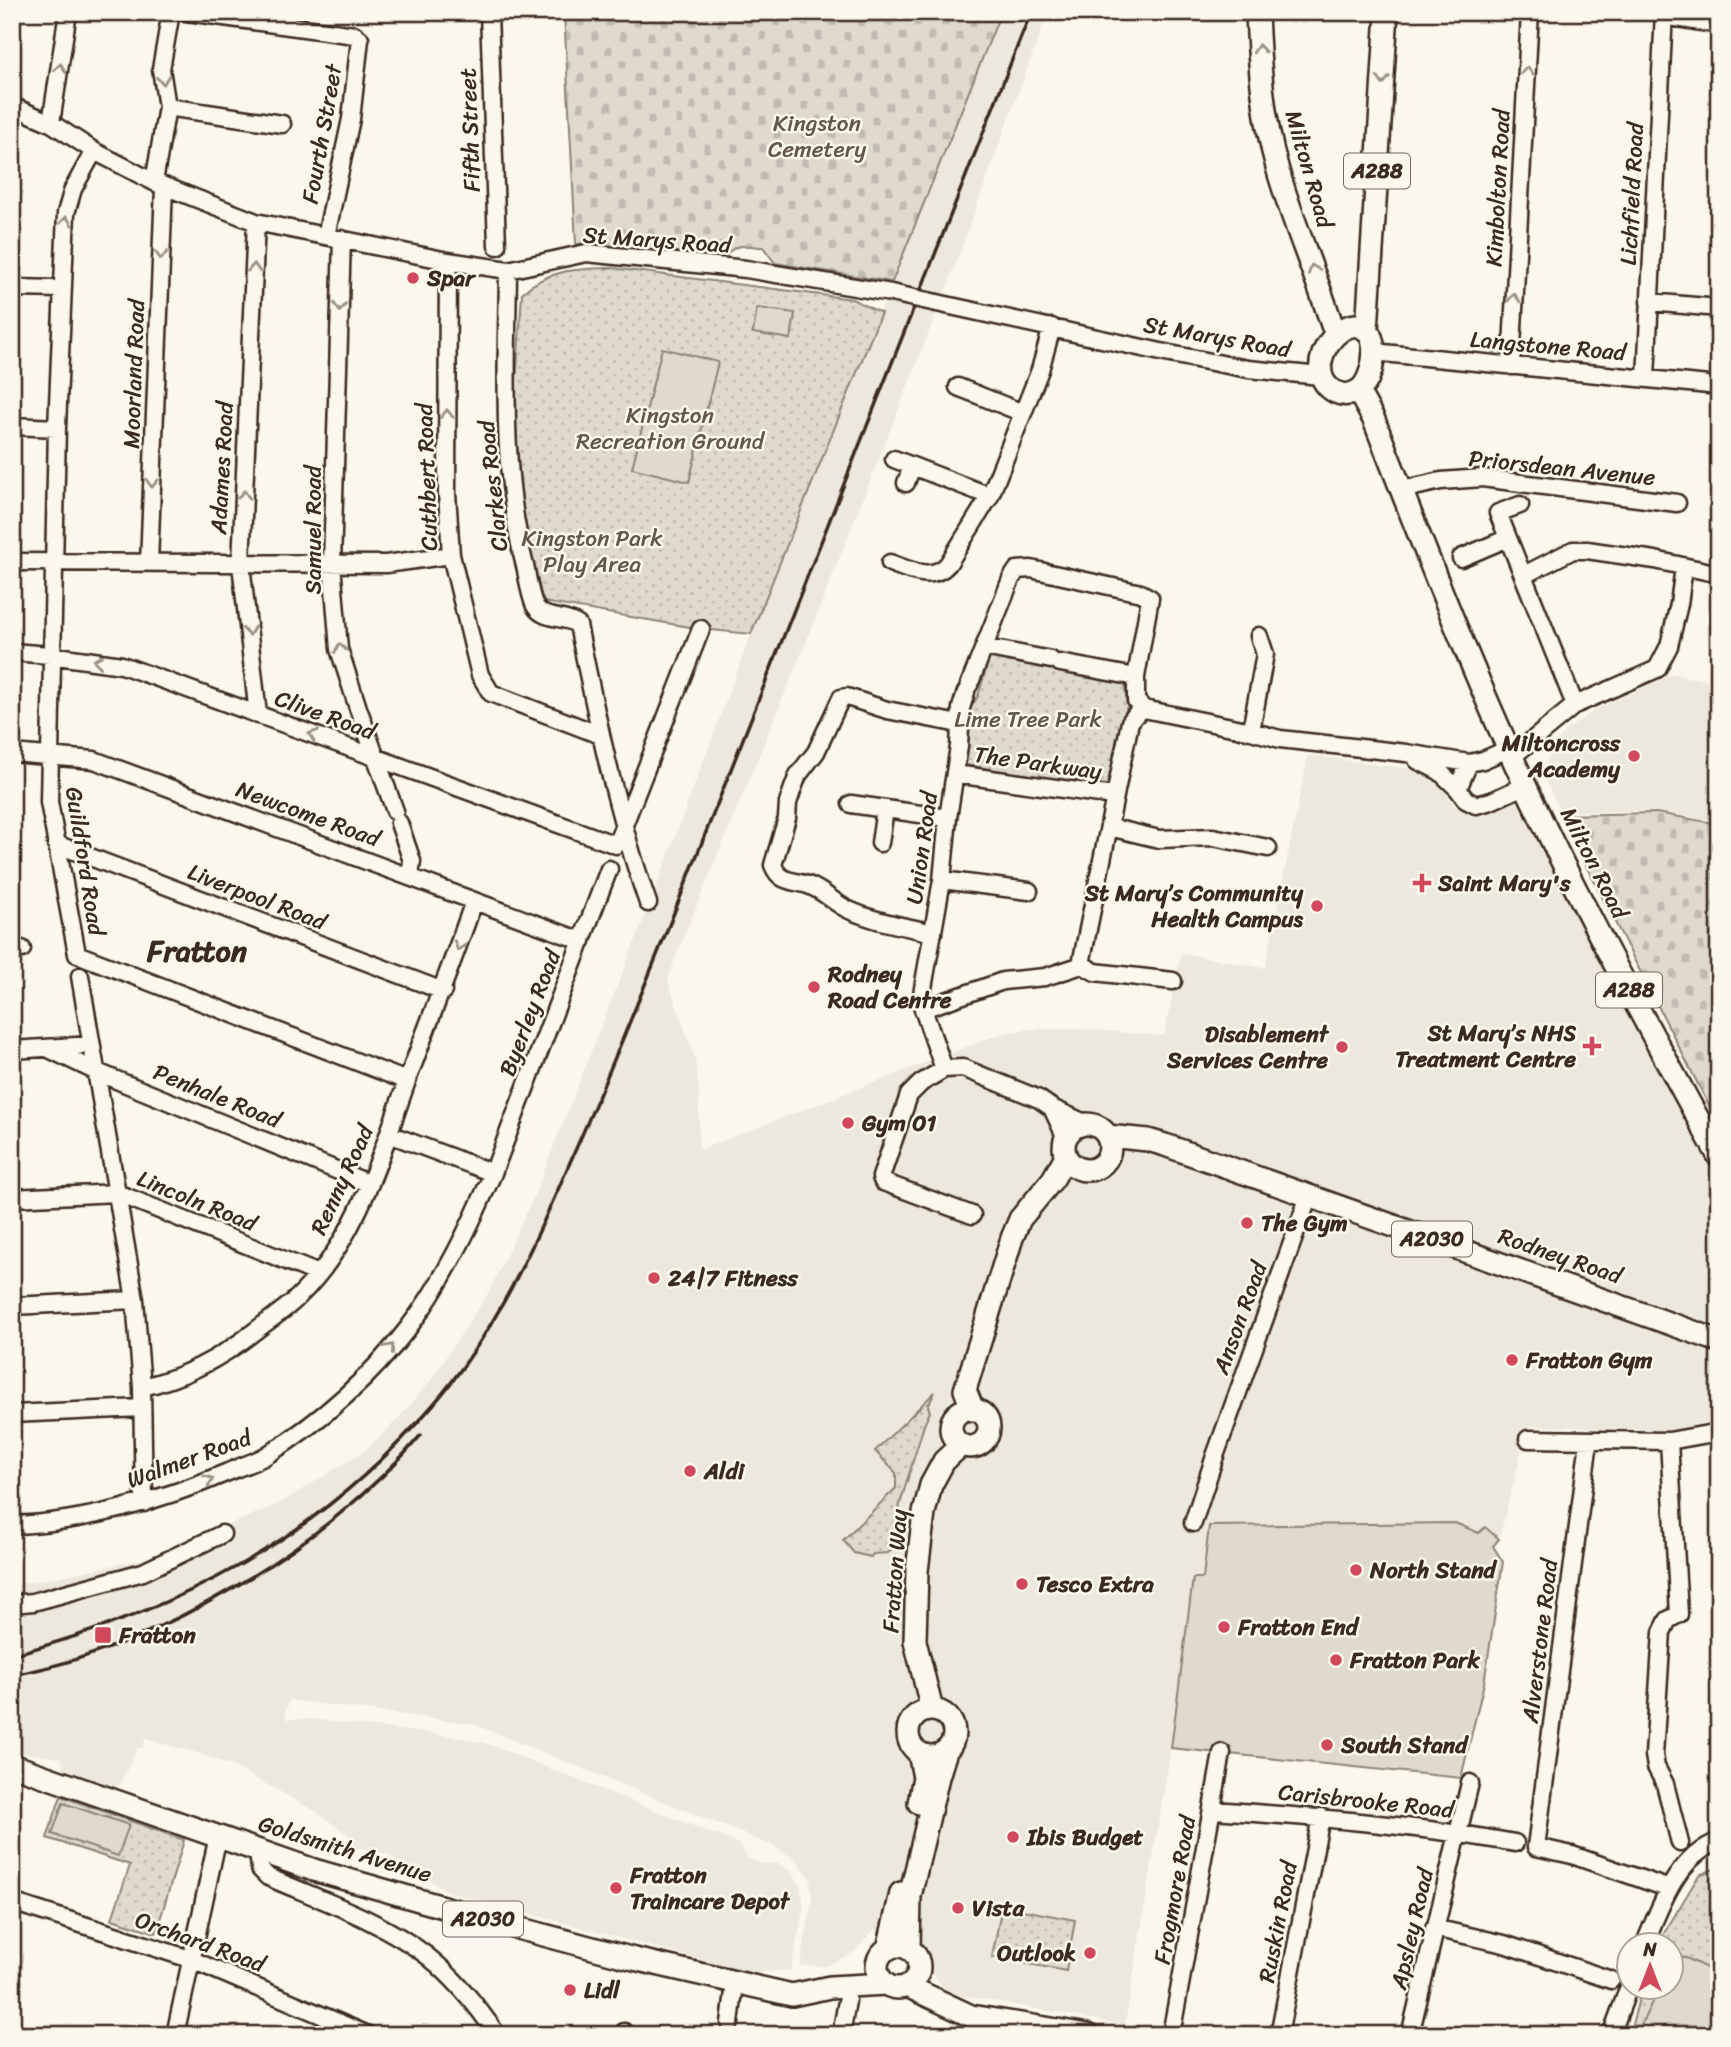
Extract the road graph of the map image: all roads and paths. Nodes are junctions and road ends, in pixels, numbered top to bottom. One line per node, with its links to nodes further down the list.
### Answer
1 (68, 12): 13 (street, one-way to 1)
2 (171, 12): 12 (street, Moorland Road, one-way to 12)
3 (187, 12): 9 (street)
4 (489, 12): 19 (street, Fifth Street)
5 (1257, 12): 28 (main road, Milton Road, one-way to 5)
6 (1387, 12): 27 (main road, A288, one-way to 27)
7 (1530, 12): 30 (street, Kimbolton Road, one-way to 7)
8 (1664, 14): 10 (street); 24 (street, Lichfield Road)
9 (271, 17): 18 (street, Fourth Street)
10 (1719, 24)
11 (12, 106): 13 (street, St Marys Road)
12 (167, 107): 14 (street); 16 (street, Moorland Road)
13 (51, 123): 15 (street, St Marys Road)
14 (282, 124)
15 (94, 152): 16 (street, St Marys Road); 23 (street, Guildford Road, one-way to 15)
16 (159, 185): 17 (street, St Marys Road); 51 (street, Moorland Road, one-way to 51)
17 (256, 222): 18 (street, St Marys Road); 53 (street, Adames Road, one-way to 17)
18 (334, 237): 20 (street, St Marys Road); 54 (street, Samuel Road, one-way to 54)
19 (497, 246)
20 (448, 261): 21 (street, St Marys Road); 47 (street, Cuthbert Road, one-way to 20)
21 (508, 270): 26 (street, St Marys Road, bridge); 69 (street, Clarkes Road)
22 (12, 288): 23 (street)
23 (62, 289): 38 (street, Guildford Road)
24 (1649, 302): 25 (street); 32 (street, Lichfield Road)
25 (1719, 308)
26 (1052, 327): 31 (street, St Marys Road); 36 (street)
27 (1367, 330): 28 (main road); 29 (main road)
28 (1338, 332): 31 (main road)
29 (1373, 352): 30 (street, Langstone Road); 35 (main road)
30 (1511, 366): 32 (street, Langstone Road)
31 (1321, 376): 35 (main road)
32 (1646, 378): 33 (street, Langstone Road)
33 (1719, 386)
34 (958, 387): 36 (street)
35 (1358, 391): 42 (main road, Milton Road / A288)
36 (1023, 413): 43 (street)
37 (12, 426): 38 (street)
38 (57, 428): 50 (street, Guildford Road)
39 (894, 459): 40 (street)
40 (912, 466): 41 (street); 43 (street)
41 (906, 483)
42 (1401, 490): 44 (street, Priorsdean Avenue); 72 (main road, Milton Road / A288)
43 (990, 496): 52 (street)
44 (1677, 503)
45 (1520, 505): 46 (street)
46 (1508, 538): 48 (street); 57 (street)
47 (451, 555): 54 (street); 69 (street, Cuthbert Road)
48 (1461, 558)
49 (12, 562): 50 (street)
50 (54, 562): 51 (street); 62 (street, Guildford Road)
51 (149, 563): 53 (street)
52 (890, 563)
53 (241, 564): 54 (street); 66 (street, Adames Road, one-way to 66)
54 (332, 564): 74 (street, Samuel Road, one-way to 54)
55 (1684, 567): 56 (street); 57 (street); 64 (street)
56 (1719, 574)
57 (1524, 575): 64 (street)
58 (701, 629): 84 (street)
59 (1259, 636): 68 (street)
60 (984, 647): 63 (street); 63 (street, Union Road); 67 (street, Union Road)
61 (12, 652): 62 (street, Clive Road)
62 (51, 655): 66 (street, Clive Road, one-way to 62); 73 (street, Guildford Road)
63 (1136, 677): 65 (street, Union Road)
64 (1575, 705): 72 (street)
65 (1144, 709): 68 (street); 79 (street)
66 (258, 715): 74 (street, Clive Road, one-way to 66)
67 (959, 724): 76 (street, Union Road); 94 (street)
68 (1251, 731): 71 (street)
69 (600, 735): 84 (street, Clarkes Road)
70 (12, 753): 73 (street, Newcome Road)
71 (1406, 753): 75 (street); 78 (street)
72 (1510, 753): 75 (street); 77 (main road, Milton Road / A288)
73 (49, 755): 86 (street, Guildford Road); 89 (street, Newcome Road)
74 (377, 759): 84 (street, Clive Road); 89 (street, Samuel Road)
75 (1469, 764): 78 (street)
76 (955, 774): 79 (street, The Parkway); 82 (street, Union Road)
77 (1526, 785): 78 (street); 112 (main road, Milton Road / A288)
78 (1458, 789)
79 (1114, 796): 83 (street)
80 (851, 804): 81 (street)
81 (885, 808): 82 (street); 85 (street)
82 (948, 818): 90 (street, Union Road)
83 (1109, 827): 87 (street); 96 (street)
84 (623, 829): 93 (street, Clarkes Road)
85 (880, 843)
86 (56, 844): 99 (street, Liverpool Road); 106 (street, Guildford Road)
87 (1268, 848)
88 (609, 869): 95 (street, Byerley Road)
89 (410, 876): 92 (street, Newcome Road)
90 (942, 880): 91 (street); 94 (street, Union Road)
91 (1029, 891)
92 (474, 901): 95 (street, Newcome Road); 99 (street, Renny Road, one-way to 99)
93 (648, 903)
94 (933, 933): 100 (street, Union Road)
95 (582, 941): 114 (street, Byerley Road)
96 (1079, 966): 98 (street); 100 (street)
97 (80, 976): 101 (street)
98 (1172, 981)
99 (443, 991): 106 (street, Renny Road)
100 (923, 1009): 104 (street, Union Road)
101 (92, 1045): 102 (street, Penhale Road); 105 (street)
102 (47, 1048): 103 (street, Penhale Road); 105 (street, Penhale Road)
103 (12, 1050)
104 (944, 1069): 107 (street); 120 (street)
105 (97, 1072): 115 (street, Penhale Road); 116 (street)
106 (407, 1081): 109 (street, Renny Road)
107 (1052, 1108): 108 (street); 111 (street)
108 (1087, 1124): 110 (main road, A2030); 111 (main road)
109 (389, 1134): 114 (street); 115 (street, Renny Road)
110 (1108, 1146): 113 (main road); 117 (main road, Rodney Road / A2030)
111 (1066, 1147): 113 (main road); 119 (main road, Fratton Way)
112 (1719, 1157)
113 (1087, 1170): 119 (main road, Fratton Way)
114 (494, 1173): 132 (street, Walmer Road, one-way to 114)
115 (370, 1184): 121 (street, Renny Road)
116 (117, 1193): 118 (street, Lincoln Road); 121 (street, Lincoln Road); 122 (street)
117 (1309, 1196): 124 (main road, Rodney Road / A2030); 133 (street, Anson Road)
118 (12, 1198)
119 (1035, 1198): 137 (main road, Fratton Way)
120 (972, 1215)
121 (319, 1273): 125 (street, Renny Road)
122 (135, 1300): 123 (street); 125 (street)
123 (12, 1306)
124 (1718, 1340)
125 (142, 1387): 126 (street)
126 (141, 1408): 127 (street); 132 (street)
127 (12, 1414)
128 (1719, 1432): 131 (street)
129 (1528, 1439): 130 (street)
130 (1589, 1441): 131 (street); 152 (street, Alverstone Road)
131 (1668, 1441): 149 (street)
132 (144, 1503): 134 (street, Walmer Road)
133 (1193, 1523)
134 (12, 1525)
135 (222, 1534): 136 (street)
136 (12, 1604)
137 (932, 1710): 138 (main road, Fratton Way); 140 (main road)
138 (946, 1751): 140 (main road); 157 (main road, Fratton Way)
139 (1222, 1753): 143 (street, Frogmore Road)
140 (919, 1754): 157 (main road)
141 (12, 1765): 146 (main road, Goldsmith Avenue / A2030)
142 (1470, 1783): 145 (street, Apsley Road)
143 (1213, 1810): 144 (street, Carisbrooke Road); 172 (street, Frogmore Road)
144 (1321, 1817): 145 (street, Carisbrooke Road); 173 (street, Ruskin Road)
145 (1458, 1833): 148 (street, Carisbrooke Road); 155 (street, Apsley Road)
146 (218, 1836): 150 (main road, Goldsmith Avenue / A2030); 158 (street)
147 (1719, 1841): 152 (street)
148 (1515, 1843)
149 (1680, 1843)
150 (258, 1851): 151 (main road, Goldsmith Avenue / A2030); 153 (street)
151 (314, 1870): 153 (street); 160 (main road, Goldsmith Avenue / A2030)
152 (1667, 1888): 156 (street)
153 (306, 1894): 169 (street)
154 (12, 1902): 158 (street, Orchard Road)
155 (1434, 1928): 159 (street); 174 (street, Apsley Road)
156 (1649, 1932)
157 (899, 1956): 161 (main road); 161 (main road); 162 (main road, Goldsmith Avenue / A2030); 165 (main road)
158 (190, 1959): 167 (street); 168 (street, Orchard Road)
159 (1611, 1980)
160 (735, 1983): 162 (main road, Goldsmith Avenue / A2030); 166 (street)
161 (897, 1985): 162 (main road, Goldsmith Avenue / A2030); 165 (main road)
162 (831, 1987)
163 (847, 2001): 170 (street)
164 (1623, 2002): 175 (street)
165 (948, 2007): 171 (main road)
166 (730, 2030)
167 (175, 2035)
168 (368, 2035)
169 (496, 2035)
170 (841, 2035)
171 (1088, 2035)
172 (1171, 2035)
173 (1279, 2035)
174 (1410, 2035)
175 (1611, 2035)

